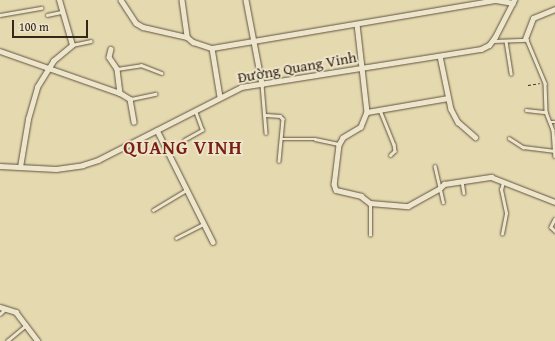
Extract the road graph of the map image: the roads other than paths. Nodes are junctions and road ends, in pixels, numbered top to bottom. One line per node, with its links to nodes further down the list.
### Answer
1 (59, 0): 8 (street)
2 (120, 0): 12 (street)
3 (182, 0): 12 (street)
4 (246, 0): 16 (street)
5 (514, 2): 11 (street); 14 (street, Đường Quang Vinh)
6 (41, 8): 9 (lane)
7 (555, 9): 13 (street)
8 (61, 12): 10 (lane); 18 (street)
9 (0, 14)
10 (47, 15)
11 (357, 24): 16 (street); 24 (street)
12 (187, 37): 19 (street)
13 (525, 39): 17 (lane); 38 (lane)
14 (492, 40): 17 (lane); 22 (street, Đường Quang Vinh)
15 (91, 41): 18 (lane)
16 (255, 41): 19 (street); 28 (street)
17 (506, 41): 27 (lane)
18 (72, 45): 23 (street)
19 (212, 48): 31 (street)
20 (111, 49): 25 (street)
21 (0, 51): 23 (street)
22 (440, 56): 24 (street, Đường Quang Vinh); 32 (street)
23 (49, 67): 29 (street); 57 (street)
24 (363, 68): 28 (street, Đường Quang Vinh); 37 (street)
25 (117, 69): 26 (lane); 29 (street)
26 (162, 73)
27 (511, 74)
28 (262, 84): 31 (street, Đường Quang Vinh); 39 (lane)
29 (120, 93): 33 (street)
30 (155, 94): 33 (lane)
31 (220, 97): 34 (street, Đường Quang Vinh)
32 (448, 98): 35 (street); 45 (street)
33 (130, 99): 40 (street)
34 (195, 110): 43 (street, Đường Quang Vinh); 48 (lane)
35 (380, 110): 37 (street); 52 (lane)
36 (526, 110): 38 (lane)
37 (367, 112): 50 (street)
38 (546, 112): 41 (lane)
39 (266, 115): 44 (lane); 47 (lane)
40 (134, 122)
41 (551, 122): 42 (lane); 49 (lane)
42 (555, 122)
43 (157, 130): 57 (street, Đường Quang Vinh); 61 (street)
44 (266, 133)
45 (475, 137)
46 (509, 138): 51 (lane)
47 (282, 139): 50 (lane); 54 (lane)
48 (184, 140)
49 (554, 142): 51 (lane)
50 (340, 144): 65 (street)
51 (555, 151): 53 (lane)
52 (391, 155)
53 (555, 156)
54 (278, 161)
55 (0, 166): 57 (street, Đường Quang Vinh)
56 (435, 166): 60 (lane)
57 (20, 167)
58 (462, 181): 59 (street); 60 (street); 62 (lane)
59 (503, 181): 64 (street); 70 (lane)
60 (441, 186): 63 (lane); 65 (street)
61 (186, 190): 66 (lane); 68 (street)
62 (464, 193)
63 (443, 202)
64 (555, 202)
65 (370, 203): 71 (lane)
66 (153, 210)
67 (555, 219): 69 (lane)
68 (204, 224): 72 (lane); 73 (street)
69 (555, 231)
70 (502, 234)
71 (370, 235)
72 (176, 238)
73 (214, 242)
74 (3, 308): 75 (lane); 76 (street)
75 (0, 314)
76 (27, 325): 77 (lane); 78 (street)
77 (7, 341)
78 (38, 341)

